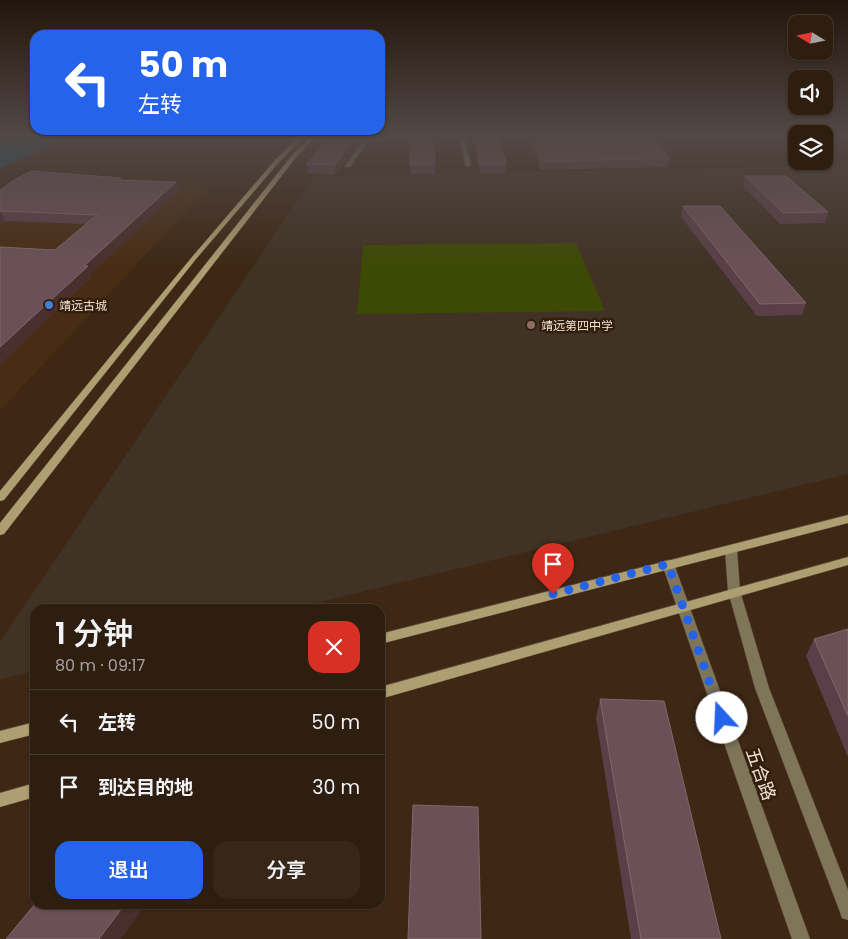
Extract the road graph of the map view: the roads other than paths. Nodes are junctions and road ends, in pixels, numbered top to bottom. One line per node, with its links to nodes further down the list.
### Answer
1 (262, 179): 3 (main road)
2 (276, 179): 5 (main road)
3 (0, 498)
4 (848, 520): 6 (main road)
5 (0, 530)
6 (730, 550): 8 (main road); 9 (street, 五合路)
7 (848, 561): 9 (main road)
8 (668, 564): 10 (street, 五合路); 11 (main road)
9 (734, 591): 10 (main road); 17 (street, 五合路)
10 (683, 608): 12 (main road); 18 (street, 五合路)
11 (385, 638)
12 (385, 692)
13 (30, 729): 14 (main road)
14 (0, 737)
15 (30, 791): 16 (main road)
16 (0, 800)
17 (848, 912)
18 (801, 939)

